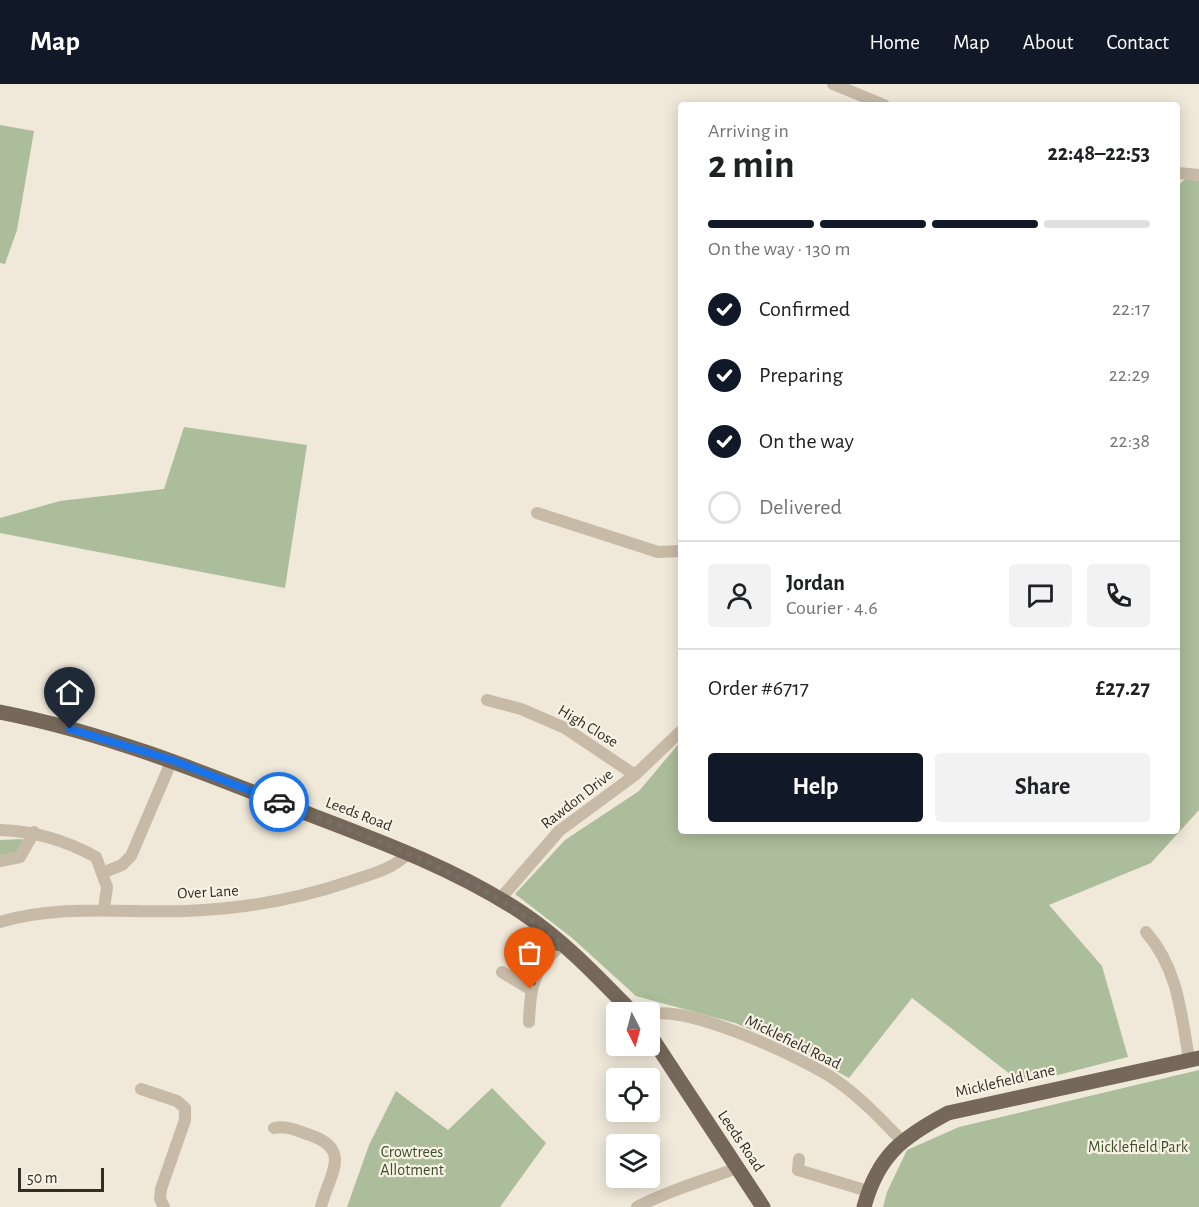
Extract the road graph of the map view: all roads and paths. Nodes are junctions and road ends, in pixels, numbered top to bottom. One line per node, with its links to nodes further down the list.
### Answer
1 (833, 84): 2 (street)
2 (877, 102)
3 (1180, 175): 4 (street)
4 (1199, 176)
5 (537, 513): 6 (street)
6 (678, 551)
7 (487, 700): 11 (street, High Close)
8 (0, 712): 10 (main road, Leeds Road)
9 (678, 734): 11 (street, Rawdon Drive)
10 (172, 760): 14 (main road, Leeds Road); 16 (street)
11 (635, 776): 17 (street, Rawdon Drive)
12 (0, 830): 13 (street)
13 (34, 832): 15 (street); 16 (street)
14 (409, 853): 17 (main road, Leeds Road); 18 (street, Over Lane)
15 (0, 861)
16 (102, 873): 18 (street)
17 (500, 899): 21 (main road, Leeds Road)
18 (104, 909): 19 (street, Over Lane)
19 (0, 922)
20 (1146, 932): 28 (street)
21 (562, 944): 23 (street); 24 (main road, Leeds Road)
22 (502, 972): 23 (street)
23 (530, 989): 26 (street)
24 (622, 1002)
25 (660, 1013): 31 (street, Micklefield Road)
26 (529, 1022)
27 (660, 1050): 33 (main road, Leeds Road)
28 (1194, 1058): 31 (main road, Micklefield Lane)
29 (141, 1089): 35 (street)
30 (274, 1128): 36 (street)
31 (902, 1141): 34 (main road, Micklefield Lane)
32 (799, 1159): 34 (street)
33 (737, 1168): 37 (street); 38 (main road, Leeds Road)
34 (868, 1191): 39 (main road, Micklefield Lane)
35 (164, 1207)
36 (321, 1207)
37 (637, 1207)
38 (763, 1207)
39 (864, 1207)

